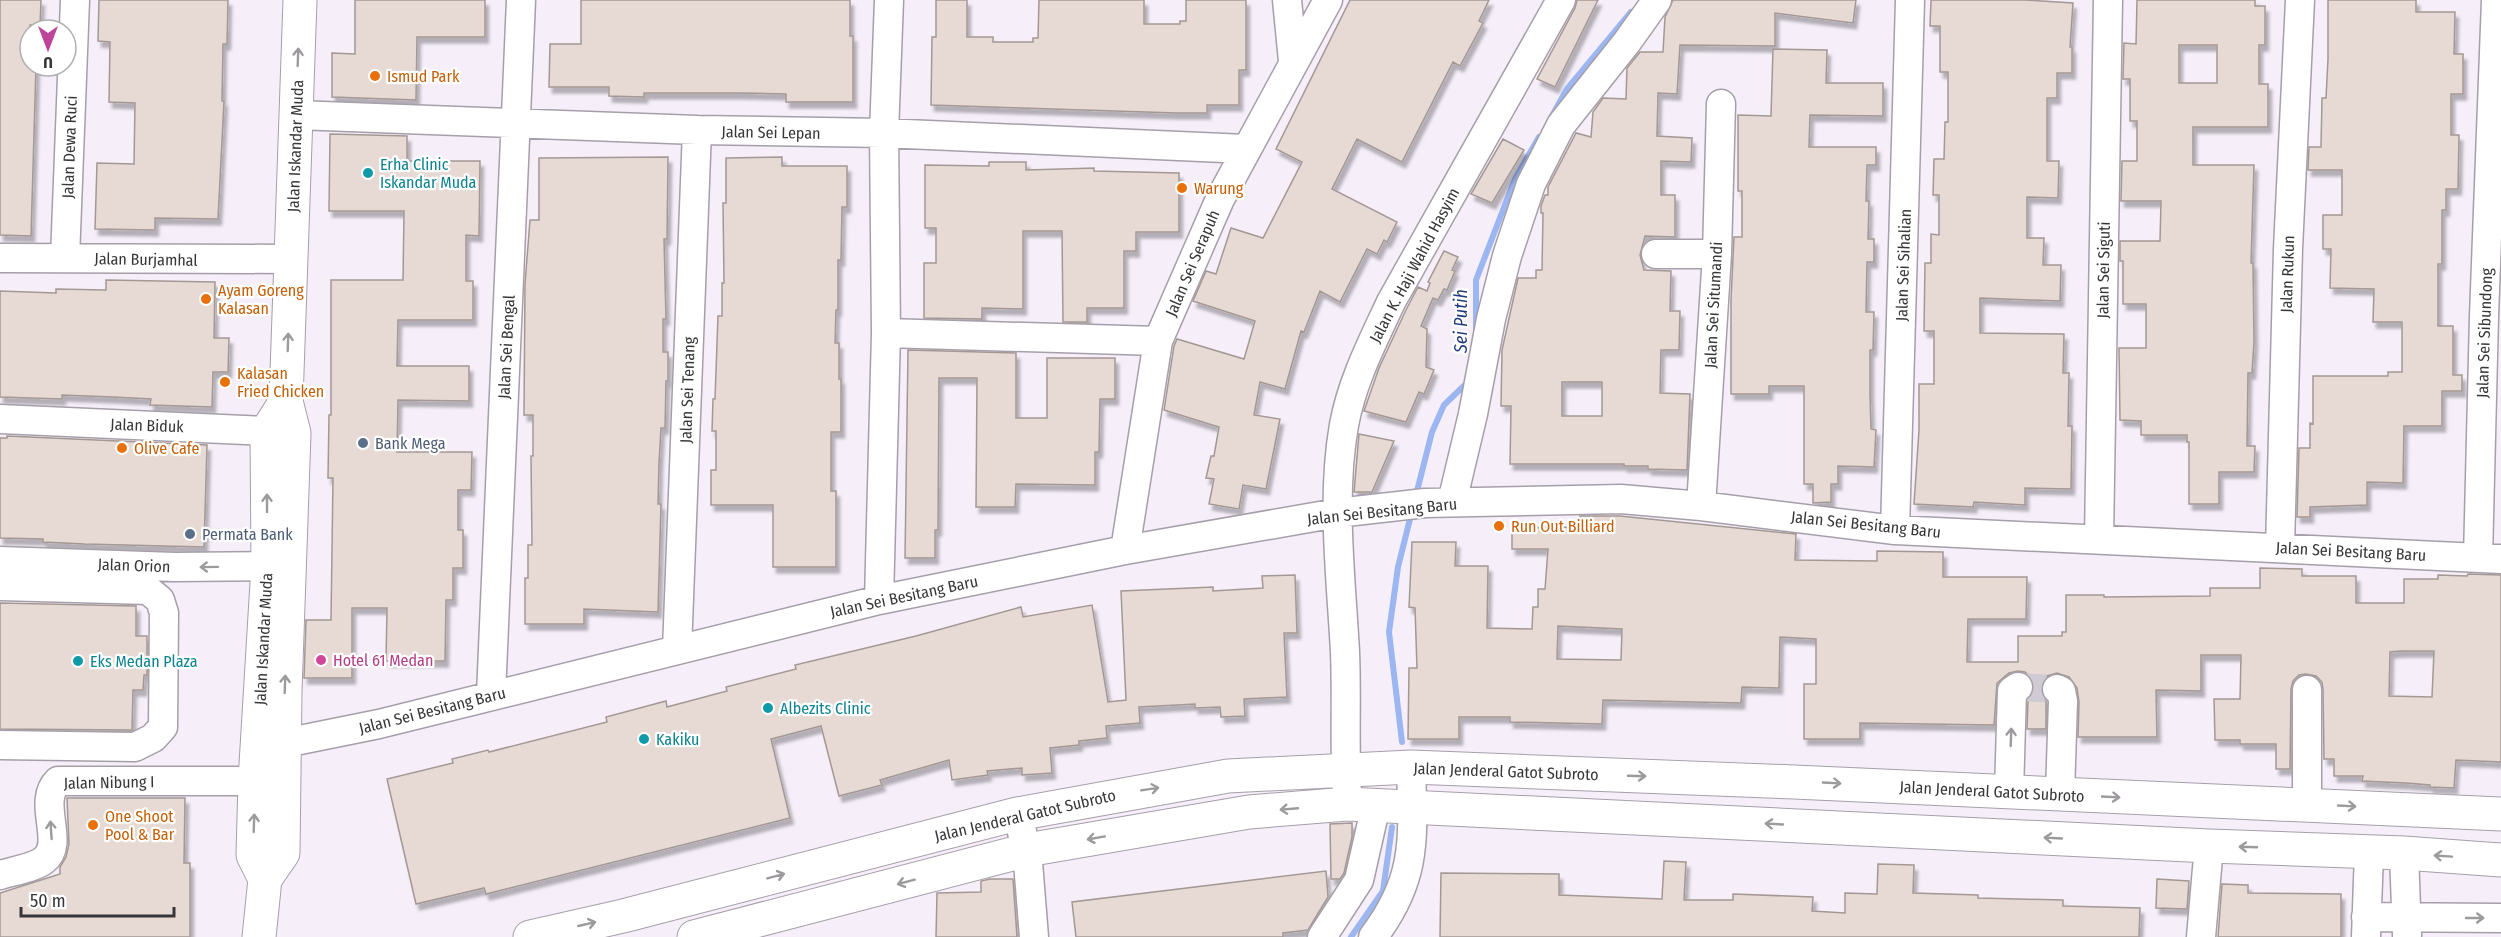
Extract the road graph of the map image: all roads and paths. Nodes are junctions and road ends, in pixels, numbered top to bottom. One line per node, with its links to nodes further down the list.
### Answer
1 (75, 0): 23 (street, Jalan Dewa Ruci)
2 (300, 0): 15 (main road, Jalan Iskandar Muda, one-way to 2)
3 (521, 0): 16 (street, Jalan Sei Bengal)
4 (889, 0): 18 (street)
5 (1287, 0): 13 (street)
6 (1328, 0): 13 (street, Jalan Sei Serapuh)
7 (1561, 0): 31 (street, Jalan K. Haji Wahid Hasyim)
8 (1657, 0): 29 (street)
9 (1910, 0): 32 (street, Jalan Sei Sihalian)
10 (2108, 0): 33 (street, Jalan Sei Siguti)
11 (2300, 0): 34 (street, Jalan Rukun)
12 (2496, 0): 36 (street, Jalan Sei Sibundong)
13 (1293, 61): 19 (street, Jalan Sei Serapuh)
14 (1721, 104): 21 (street, Jalan Sei Situmandi)
15 (296, 115): 16 (street, Jalan Sei Lepan); 24 (main road, Jalan Iskandar Muda)
16 (516, 124): 17 (street, Jalan Sei Lepan); 45 (street, Jalan Sei Bengal)
17 (697, 130): 18 (street, Jalan Sei Lepan); 41 (street, Jalan Sei Tenang)
18 (884, 133): 19 (street, Jalan Sei Lepan); 25 (street)
19 (1246, 149): 26 (street, Jalan Sei Serapuh)
20 (1656, 254): 21 (street)
21 (1717, 254): 30 (street, Jalan Sei Situmandi)
22 (0, 258): 23 (street, Jalan Burjamhal)
23 (65, 258): 24 (street, Jalan Burjamhal)
24 (291, 259): 28 (main road, Jalan Iskandar Muda, one-way to 24)
25 (886, 333): 26 (street); 40 (street)
26 (1158, 341): 35 (street, Jalan Sei Serapuh)
27 (0, 419): 28 (street, Jalan Biduk)
28 (281, 432): 39 (main road, Jalan Iskandar Muda, one-way to 28)
29 (1439, 502): 30 (street, Jalan Sei Besitang Baru); 31 (street, Jalan Sei Besitang Baru)
30 (1701, 506): 32 (street, Jalan Sei Besitang Baru)
31 (1337, 513): 35 (street, Jalan Sei Besitang Baru); 49 (street, Jalan K. Haji Wahid Hasyim)
32 (1895, 530): 33 (street, Jalan Sei Besitang Baru)
33 (2099, 539): 34 (street, Jalan Sei Besitang Baru)
34 (2280, 548): 36 (street, Jalan Sei Besitang Baru)
35 (1125, 550): 40 (street, Jalan Sei Besitang Baru)
36 (2490, 559)
37 (0, 561): 39 (street, Jalan Orion, one-way to 37)
38 (0, 586): 47 (street)
39 (274, 586): 46 (main road, Jalan Iskandar Muda, one-way to 39); 50 (main road, Jalan Iskandar Muda)
40 (879, 600): 41 (street, Jalan Sei Besitang Baru)
41 (677, 650): 45 (street, Jalan Sei Besitang Baru)
42 (2018, 687): 51 (street, one-way to 42)
43 (2057, 689): 52 (street)
44 (2307, 690): 54 (street)
45 (491, 695): 46 (street, Jalan Sei Besitang Baru)
46 (285, 743): 65 (main road, Jalan Iskandar Muda)
47 (0, 745)
48 (1411, 768): 49 (main road, Jalan Jenderal Gatot Subroto); 51 (main road, Jalan Jenderal Gatot Subroto, one-way to 51); 56 (street)
49 (1346, 769): 55 (street, Jalan K. Haji Wahid Hasyim); 57 (main road, Jalan Jenderal Gatot Subroto, one-way to 49)
50 (255, 781): 64 (street, Jalan Nibung I, one-way to 50); 65 (main road, Jalan Iskandar Muda, one-way to 50)
51 (2009, 792): 52 (main road, Jalan Jenderal Gatot Subroto)
52 (2060, 794): 53 (main road, Jalan Jenderal Gatot Subroto, one-way to 53)
53 (2210, 802): 54 (main road, Jalan Jenderal Gatot Subroto); 59 (main road)
54 (2307, 804): 58 (main road, Jalan Jenderal Gatot Subroto, one-way to 58)
55 (1362, 805): 56 (main road, Jalan Jenderal Gatot Subroto); 60 (main road, Jalan Jenderal Gatot Subroto, one-way to 60); 73 (street, Jalan K. Haji Wahid Hasyim)
56 (1412, 806): 59 (main road, Jalan Jenderal Gatot Subroto, one-way to 56); 74 (street)
57 (1017, 814): 60 (street); 70 (main road, Jalan Jenderal Gatot Subroto, one-way to 57)
58 (2501, 814)
59 (2209, 846): 61 (main road, Jalan Jenderal Gatot Subroto, one-way to 59); 75 (street)
60 (1027, 850): 71 (main road, Jalan Jenderal Gatot Subroto, one-way to 71); 72 (street)
61 (2369, 852): 62 (main road, Jalan Jenderal Gatot Subroto); 67 (street)
62 (2404, 853): 63 (main road, Jalan Jenderal Gatot Subroto, one-way to 62); 68 (street)
63 (2501, 860)
64 (0, 874)
65 (265, 879): 69 (main road, Jalan Iskandar Muda)
66 (2501, 918): 68 (street, one-way to 66)
67 (2366, 927): 68 (street)
68 (2407, 927)
69 (259, 937)
70 (530, 937)
71 (694, 937)
72 (1034, 937)
73 (1323, 937)
74 (1373, 937)
75 (2201, 937)

